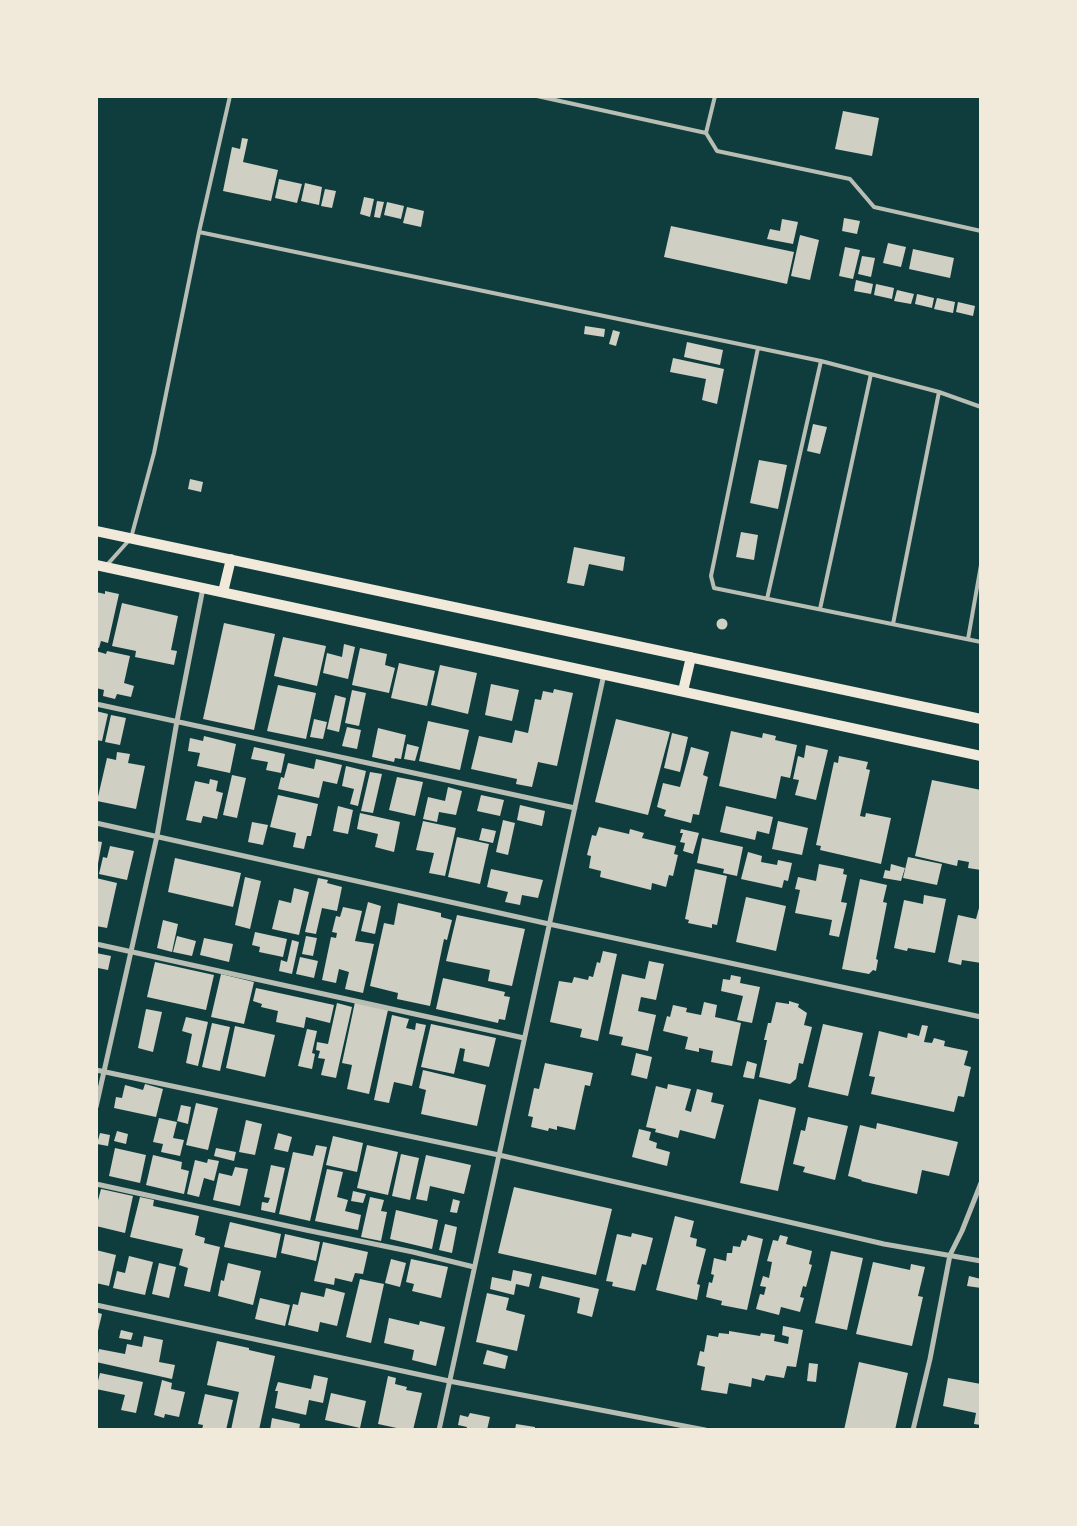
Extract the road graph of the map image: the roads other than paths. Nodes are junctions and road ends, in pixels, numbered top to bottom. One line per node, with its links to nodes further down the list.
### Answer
1 (230, 96): 6 (lane)
2 (537, 96): 4 (lane)
3 (715, 96): 4 (lane)
4 (706, 133): 5 (lane)
5 (981, 231)
6 (199, 232): 7 (lane); 13 (lane)
7 (758, 348): 8 (lane); 19 (lane)
8 (821, 361): 9 (lane); 19 (lane)
9 (871, 374): 10 (lane); 20 (lane)
10 (939, 392): 11 (lane); 21 (lane)
11 (981, 407)
12 (96, 531): 13 (main road)
13 (131, 538): 14 (main road); 16 (lane)
14 (231, 559): 18 (main road); 24 (main road)
15 (981, 565): 22 (lane)
16 (101, 566): 17 (main road)
17 (203, 588): 18 (main road); 29 (street)
18 (223, 592): 25 (main road)
19 (767, 599): 20 (lane)
20 (820, 610): 21 (lane)
21 (893, 624): 22 (lane)
22 (968, 639): 23 (lane)
23 (981, 642)
24 (691, 657): 26 (main road); 28 (main road)
25 (604, 674): 26 (main road); 31 (street)
26 (684, 692): 30 (main road)
27 (96, 704): 29 (street)
28 (981, 719)
29 (177, 721): 31 (street); 33 (street)
30 (981, 756)
31 (575, 808): 34 (street)
32 (96, 823): 33 (street)
33 (157, 836): 34 (street); 36 (street)
34 (549, 924): 37 (street); 38 (street)
35 (96, 944): 36 (street)
36 (132, 951): 38 (street); 40 (street)
37 (981, 1017)
38 (524, 1038): 42 (street)
39 (96, 1070): 40 (street)
40 (104, 1072): 41 (street); 42 (street)
41 (96, 1107)
42 (499, 1155): 45 (street); 47 (street)
43 (981, 1183): 45 (street)
44 (96, 1184): 47 (street)
45 (950, 1255): 46 (street); 52 (street)
46 (981, 1261)
47 (474, 1267): 49 (street)
48 (96, 1305): 49 (street)
49 (449, 1381): 50 (street); 51 (street)
50 (438, 1430)
51 (705, 1430)
52 (913, 1430)

